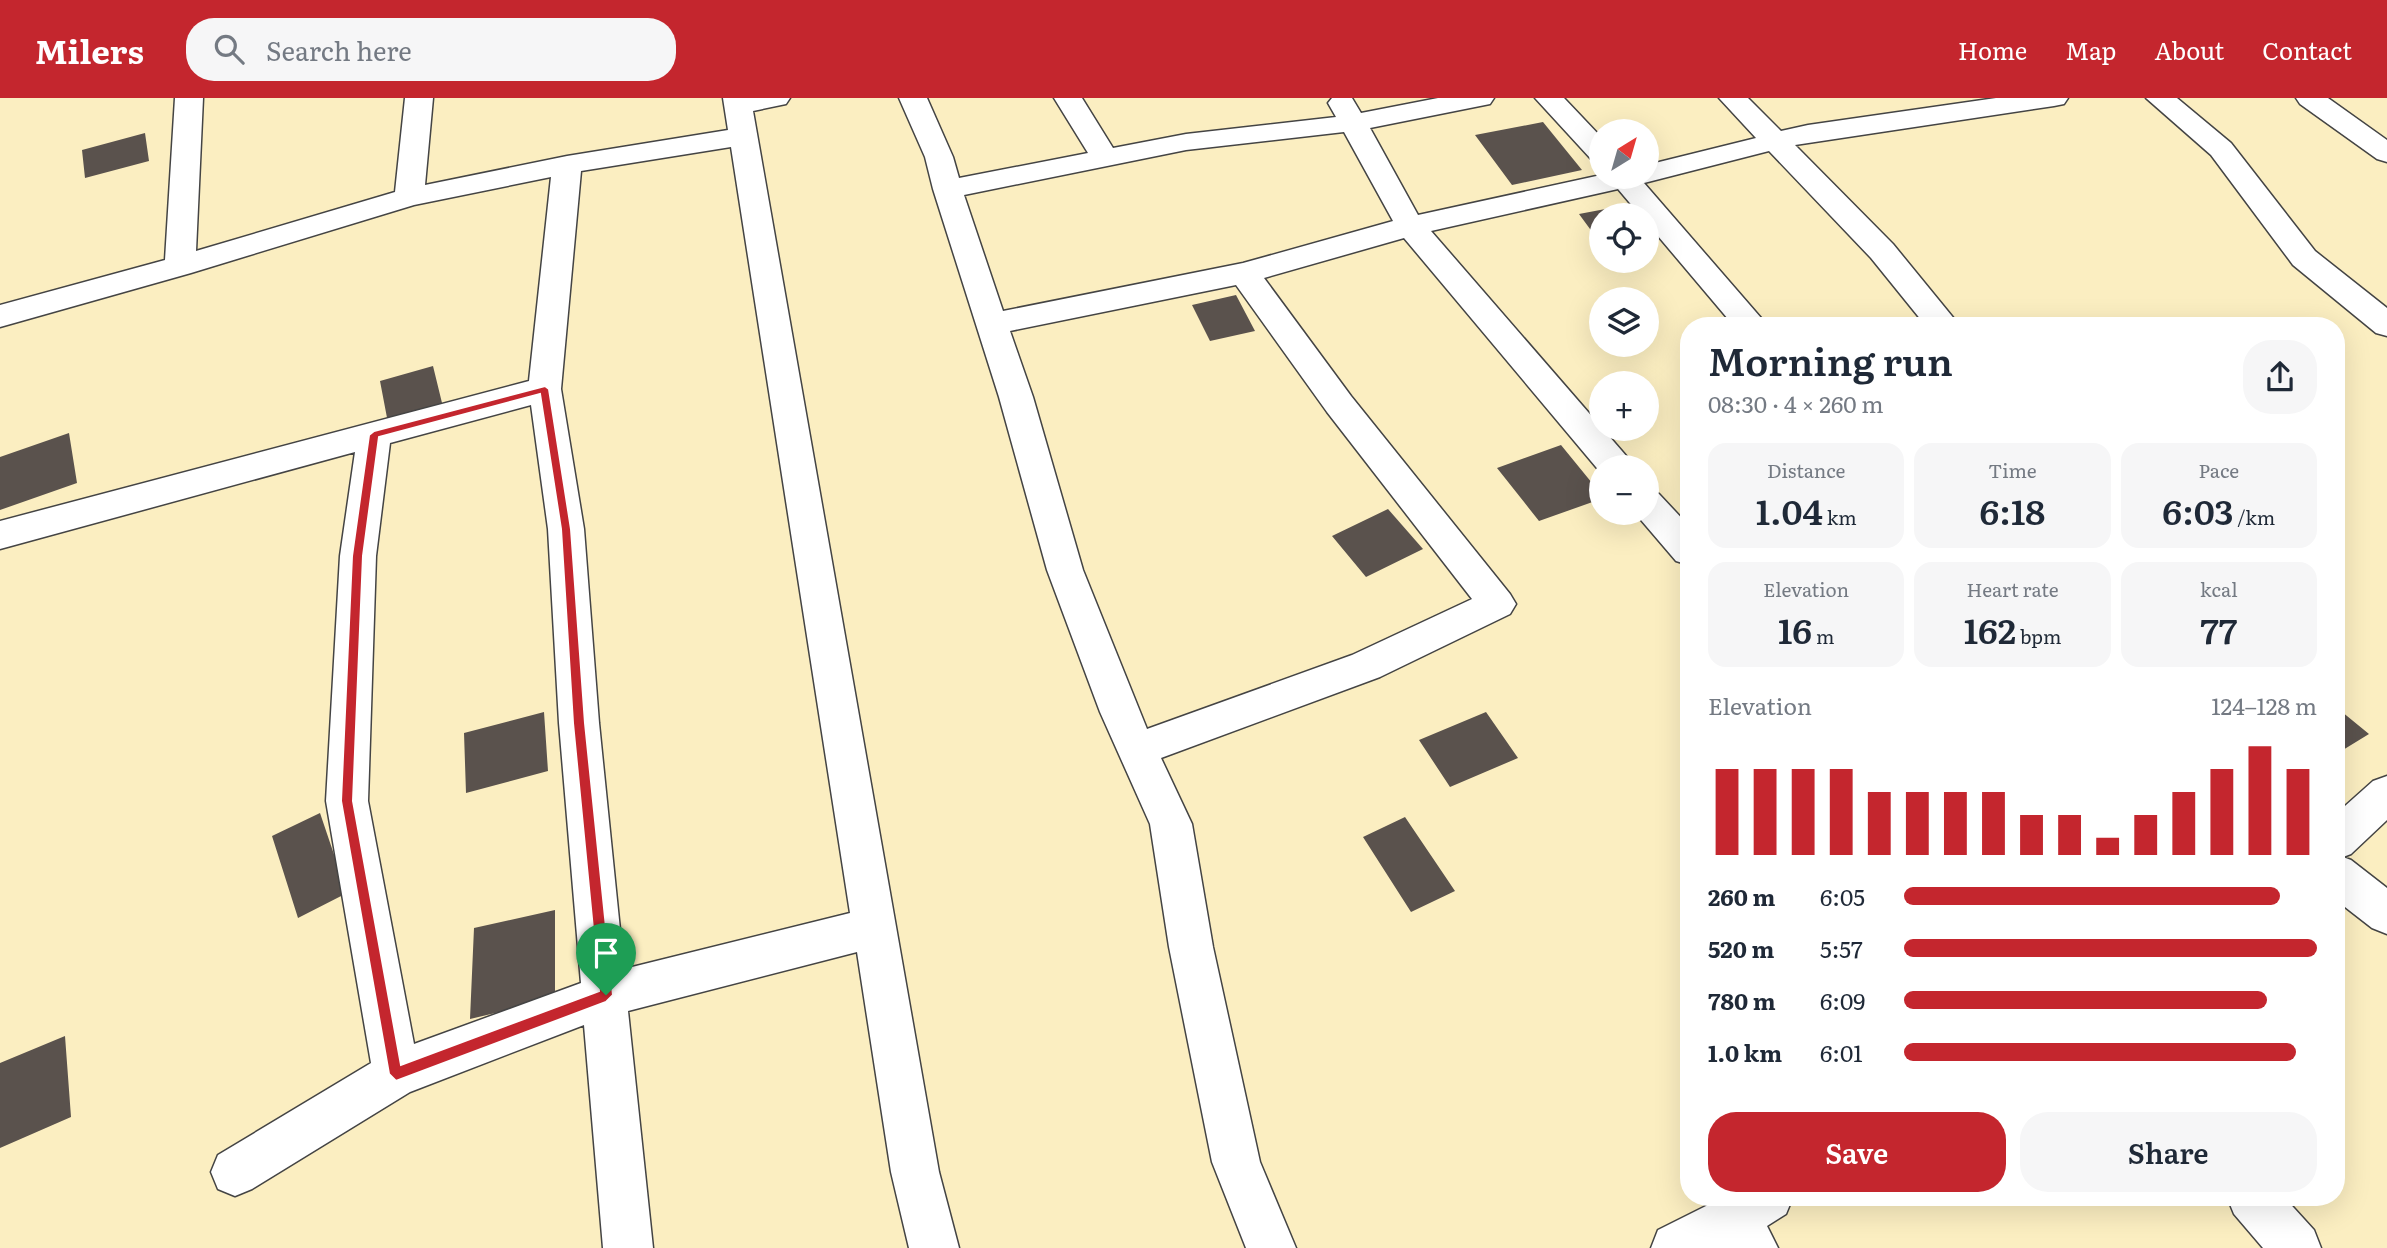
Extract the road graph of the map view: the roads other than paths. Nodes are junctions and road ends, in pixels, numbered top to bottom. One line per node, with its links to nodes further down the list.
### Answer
1 (189, 98): 25 (street)
2 (419, 98): 23 (street)
3 (776, 98): 13 (street)
4 (913, 98): 21 (street)
5 (1068, 98): 17 (street)
6 (1480, 98): 12 (street)
7 (1549, 98): 14 (street)
8 (1733, 98): 15 (street)
9 (2054, 98): 15 (street)
10 (2160, 98): 31 (street)
11 (2310, 98): 16 (street)
12 (1346, 111): 17 (street); 24 (street)
13 (740, 113): 18 (street); 43 (street)
14 (1589, 140)
15 (1773, 142): 19 (street); 29 (street)
16 (2387, 153)
17 (1105, 157): 21 (street)
18 (567, 165): 23 (street); 32 (street)
19 (1659, 170)
20 (1589, 187): 24 (street)
21 (947, 189): 30 (street)
22 (1643, 189): 28 (street)
23 (409, 197): 25 (street)
24 (1410, 226): 26 (street); 34 (street)
25 (180, 266): 27 (street)
26 (1244, 273): 30 (street); 38 (street)
27 (0, 316)
28 (1745, 317)
29 (1937, 317)
30 (992, 324): 38 (street)
31 (2387, 325)
32 (545, 389): 33 (street); 44 (street)
33 (374, 435): 36 (street); 45 (street)
34 (1606, 455)
35 (1659, 517): 37 (street)
36 (0, 535)
37 (1680, 541)
38 (1136, 750): 51 (street)
39 (2387, 794): 40 (street)
40 (2345, 833)
41 (2345, 881): 42 (street)
42 (2387, 914)
43 (874, 928): 44 (street); 50 (street)
44 (606, 995): 45 (street); 49 (street)
45 (396, 1074): 46 (street)
46 (235, 1172)
47 (2259, 1206): 53 (street)
48 (1751, 1222): 52 (street)
49 (628, 1248)
50 (934, 1248)
51 (1271, 1248)
52 (1676, 1248)
53 (2296, 1248)

